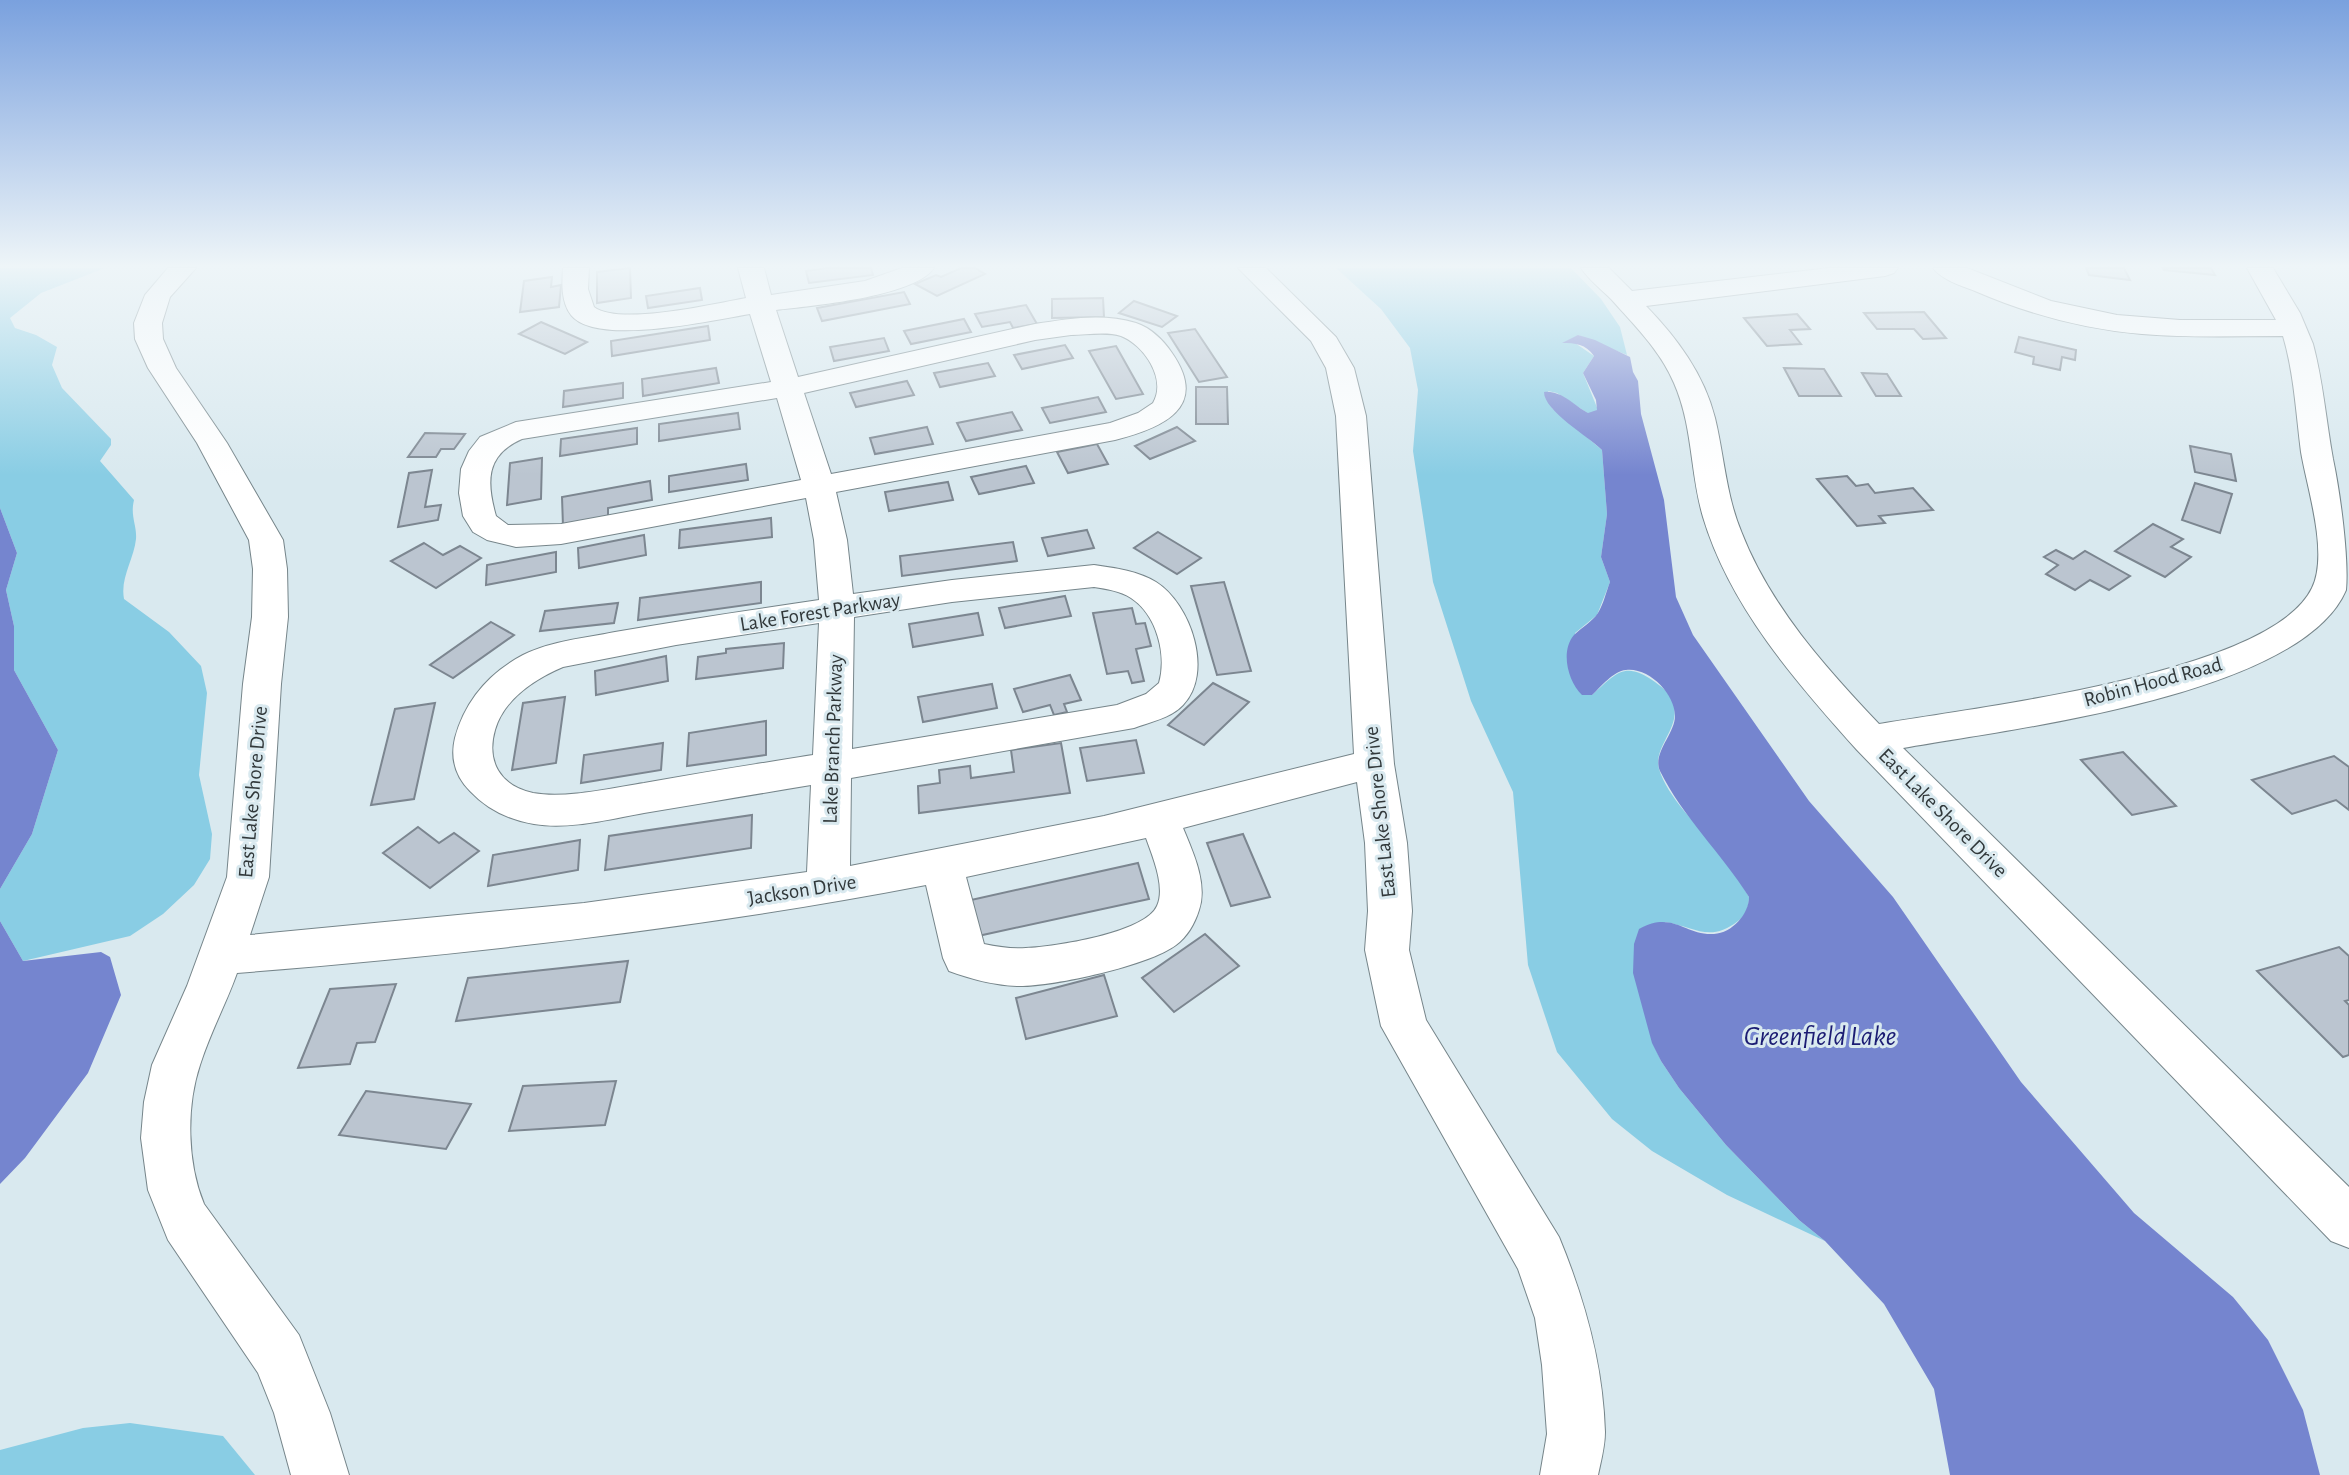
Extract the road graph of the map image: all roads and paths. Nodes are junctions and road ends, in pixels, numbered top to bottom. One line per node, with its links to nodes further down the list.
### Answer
1 (149, 337): 18 (street, East Lake Shore Drive)
2 (770, 337): 8 (street, Lake Branch Parkway)
3 (1014, 337): 8 (street)
4 (1141, 337): 9 (street)
5 (1322, 337): 13 (street, East Lake Shore Drive)
6 (1656, 337): 12 (street, East Lake Shore Drive)
7 (2296, 337): 11 (street, Robin Hood Road)
8 (786, 388): 9 (street, Lake Branch Parkway); 9 (street)
9 (819, 487): 10 (street, Lake Branch Parkway)
10 (837, 609): 14 (street, Lake Branch Parkway); 14 (street, Lake Forest Parkway); 14 (street, Lake Forest Parkway)
11 (2336, 610): 12 (street, Robin Hood Road)
12 (1871, 740): 19 (street, East Lake Shore Drive)
13 (1374, 764): 15 (street, Jackson Drive); 21 (street, East Lake Shore Drive)
14 (832, 768): 17 (street, Lake Branch Parkway)
15 (1158, 819): 16 (street, Jackson Drive); 16 (street)
16 (942, 866): 17 (street, Jackson Drive)
17 (828, 886): 18 (street, Jackson Drive)
18 (221, 956): 20 (street, East Lake Shore Drive)
19 (2349, 1223)
20 (320, 1475)
21 (1569, 1475)

